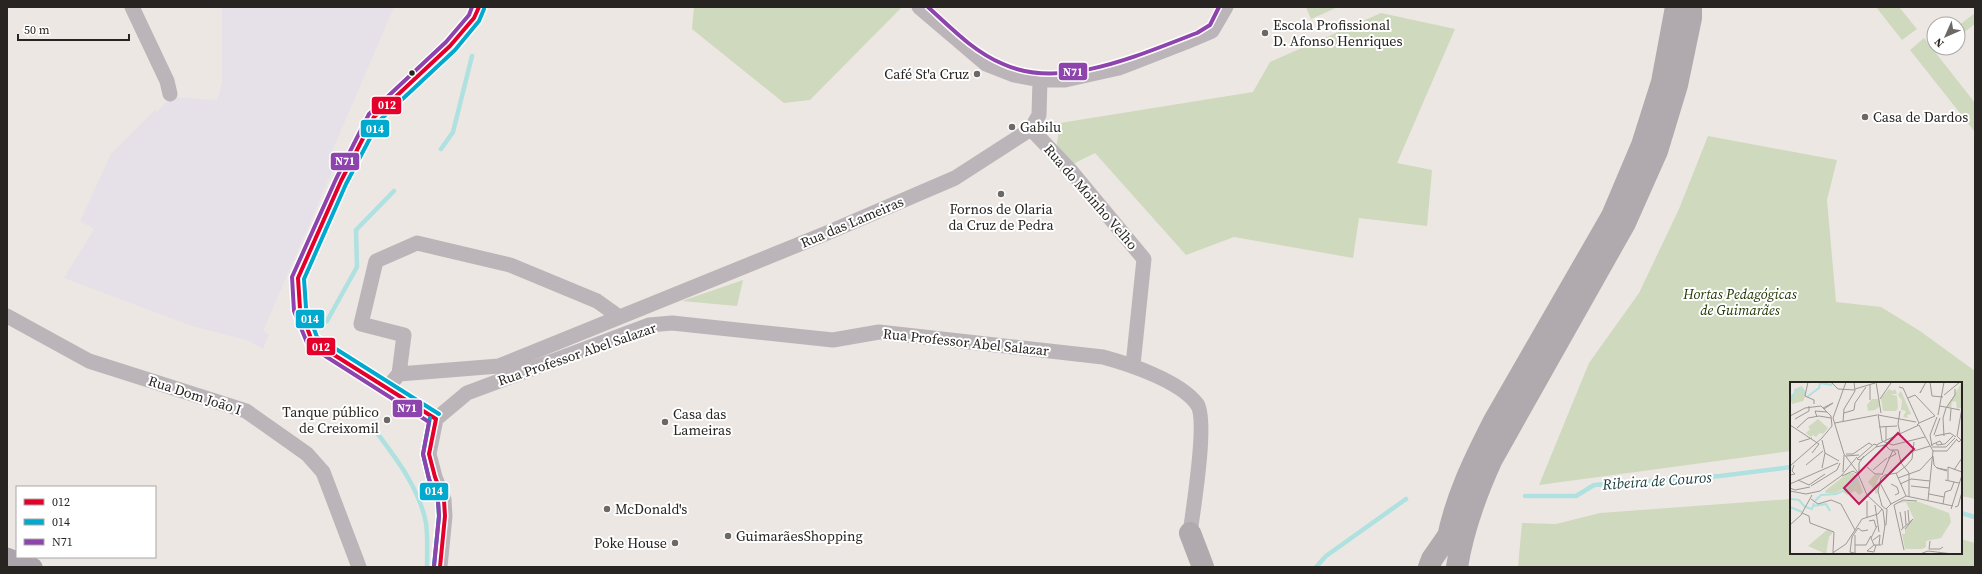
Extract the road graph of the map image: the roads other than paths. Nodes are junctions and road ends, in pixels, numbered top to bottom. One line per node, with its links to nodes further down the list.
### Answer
1 (132, 7): 8 (street)
2 (479, 7): 14 (street)
3 (919, 7): 7 (street)
4 (1226, 7): 7 (street)
5 (1676, 7): 17 (highway)
6 (1691, 7): 17 (highway)
7 (1040, 80): 9 (street, Rua das Lameiras)
8 (170, 94)
9 (1030, 129): 11 (street, Rua das Lameiras); 12 (street, Rua do Moinho Velho)
10 (7, 316): 21 (street, Rua Dom João I)
11 (618, 316): 13 (street, Rua Professor Abel Salazar); 13 (street)
12 (1133, 365): 15 (street, Rua Professor Abel Salazar); 16 (street, Rua Professor Abel Salazar)
13 (399, 374): 14 (street)
14 (384, 387): 15 (street)
15 (436, 419): 22 (street)
16 (1190, 533): 23 (street, Rua Professor Abel Salazar); 24 (highway)
17 (1455, 538): 19 (highway); 25 (highway); 26 (highway)
18 (7, 557): 20 (main road)
19 (1433, 565)
20 (33, 567)
21 (359, 567)
22 (440, 567)
23 (1194, 567)
24 (1203, 567)
25 (1457, 567)
26 (1462, 567)

